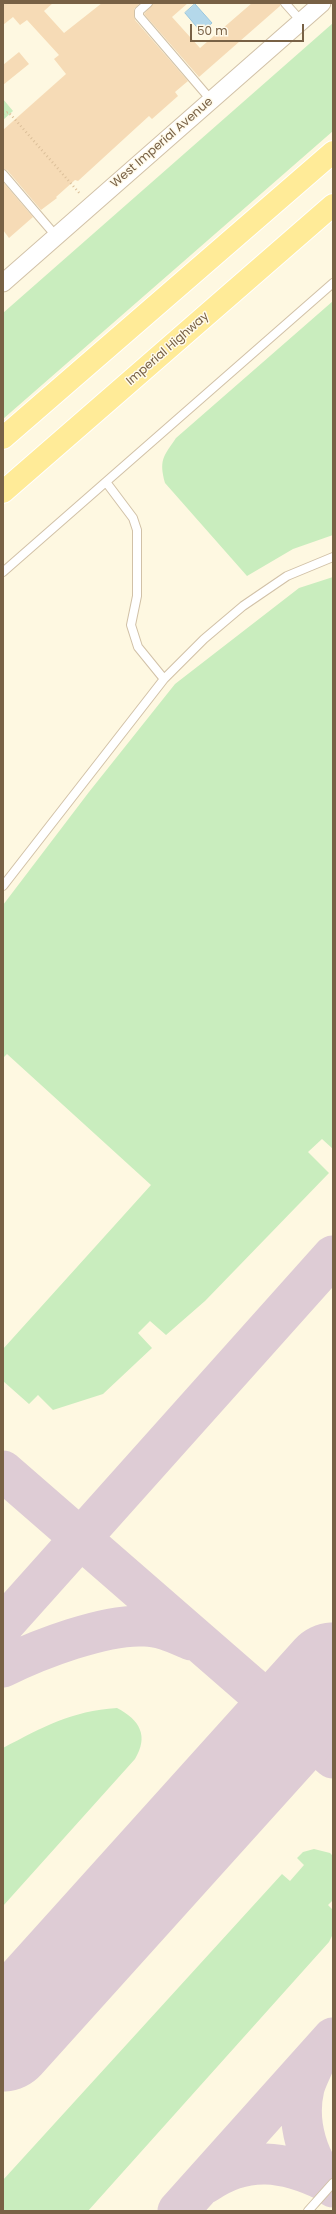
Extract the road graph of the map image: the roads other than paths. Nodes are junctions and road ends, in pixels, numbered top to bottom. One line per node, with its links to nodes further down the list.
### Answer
1 (148, 3): 5 (lane)
2 (285, 3): 4 (lane)
3 (320, 4): 4 (street, West Imperial Avenue)
4 (301, 21): 5 (street, West Imperial Avenue)
5 (211, 100): 9 (street, West Imperial Avenue)
6 (333, 152): 12 (main road)
7 (3, 174): 9 (lane)
8 (333, 205): 14 (main road, Imperial Highway)
9 (56, 236): 10 (street, West Imperial Avenue)
10 (3, 283)
11 (333, 283): 13 (lane)
12 (3, 438)
13 (106, 482): 16 (lane); 17 (lane)
14 (3, 492)
15 (333, 557): 17 (lane)
16 (3, 572)
17 (164, 679): 18 (lane)
18 (3, 886)
19 (333, 2183): 20 (lane)
20 (308, 2211)

